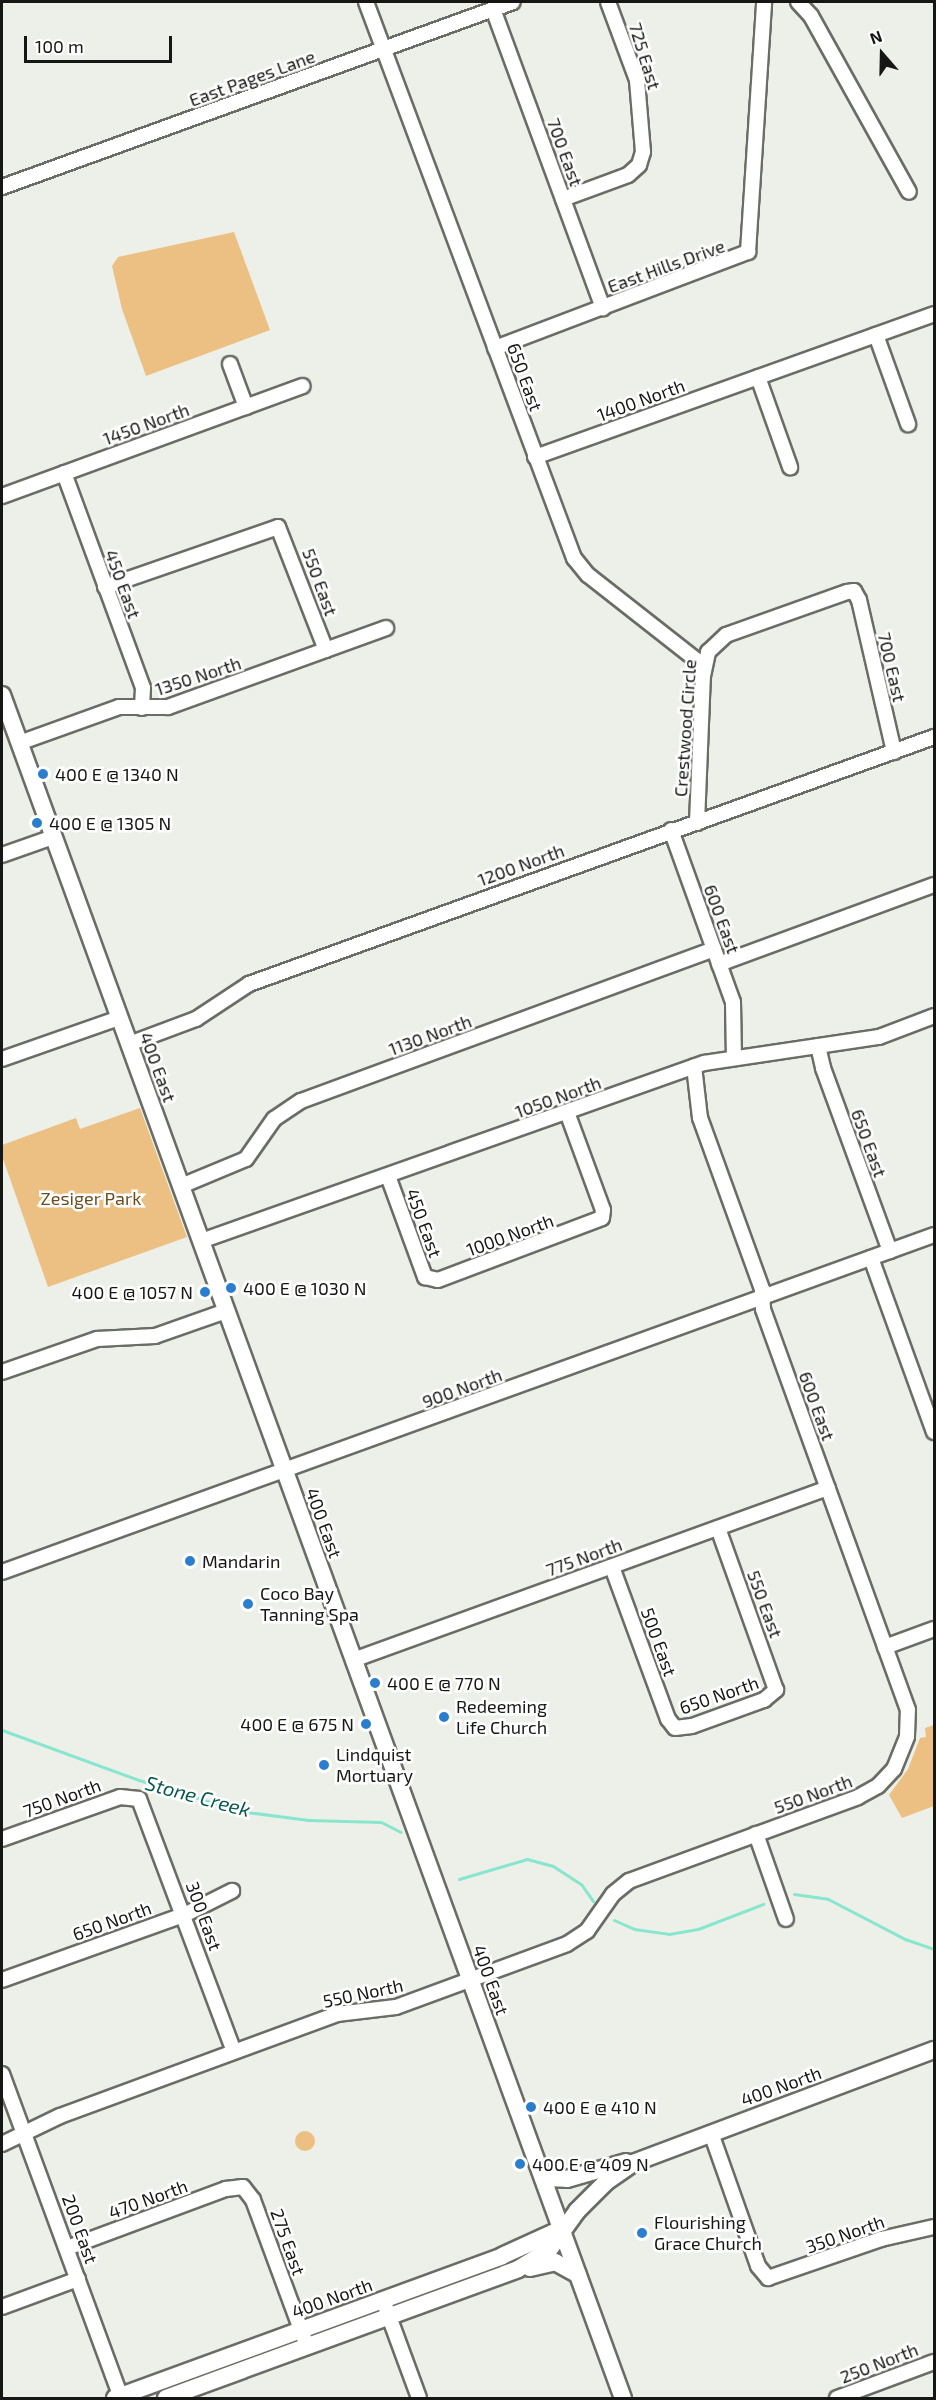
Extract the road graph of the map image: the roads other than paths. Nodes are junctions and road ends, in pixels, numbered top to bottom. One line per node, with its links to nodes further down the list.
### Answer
1 (366, 2): 7 (street, 650 East)
2 (513, 2): 6 (street, East Pages Lane)
3 (608, 2): 10 (street, 725 East)
4 (764, 2): 11 (street, East Hills Drive)
5 (798, 2): 9 (street)
6 (493, 9): 7 (street, East Pages Lane); 10 (street, 700 East)
7 (384, 50): 8 (street, East Pages Lane); 14 (street, 650 East)
8 (2, 187)
9 (909, 192)
10 (563, 200): 11 (street, 700 East)
11 (603, 309): 14 (street, East Hills Drive)
12 (934, 314): 13 (street, 1400 North)
13 (876, 335): 16 (street, 1400 North); 19 (street)
14 (495, 348): 20 (street, 650 East)
15 (230, 364): 18 (street)
16 (759, 377): 20 (street, 1400 North); 21 (street)
17 (302, 386): 18 (street, 1450 North)
18 (246, 407): 22 (street, 1450 North)
19 (908, 424)
20 (535, 457): 28 (street, 650 East)
21 (790, 466)
22 (64, 473): 23 (street, 1450 North); 24 (street, 450 East)
23 (2, 496)
24 (105, 587): 27 (street, 550 East); 30 (street, 450 East)
25 (854, 591): 28 (street, Crestwood Circle); 33 (street, 700 East)
26 (386, 628): 27 (street, 1350 North)
27 (326, 650): 30 (street, 1350 North)
28 (704, 666): 34 (street, Crestwood Circle)
29 (2, 695): 32 (main road, 400 East)
30 (142, 708): 32 (street, 1350 North)
31 (934, 737): 33 (street, 1200 North)
32 (19, 743): 36 (main road, 400 East)
33 (894, 752): 34 (street, 1200 North)
34 (697, 823): 35 (street, 1200 North)
35 (670, 830): 39 (street, 600 East); 43 (street, 1200 North)
36 (53, 837): 37 (street); 42 (main road, 400 East)
37 (2, 855)
38 (934, 885): 40 (street)
39 (714, 949): 40 (street, 600 East); 50 (street, 1130 North)
40 (719, 964): 45 (street, 600 East)
41 (934, 1016): 44 (street, 1050 North)
42 (119, 1017): 43 (main road, 400 East); 46 (street)
43 (129, 1044): 50 (main road, 400 East)
44 (818, 1046): 45 (street, 1050 North); 53 (street, 650 East)
45 (734, 1057): 47 (street, 1050 North)
46 (2, 1059)
47 (694, 1066): 48 (street, 1050 North); 56 (street, 600 East)
48 (567, 1112): 49 (street, 1050 North); 55 (street, 1000 North)
49 (388, 1176): 52 (street, 1050 North); 55 (street, 450 East)
50 (181, 1186): 52 (main road, 400 East)
51 (934, 1235): 53 (street, 900 North)
52 (201, 1241): 57 (main road, 400 East)
53 (890, 1251): 54 (street, 900 North)
54 (871, 1258): 56 (street, 900 North); 59 (street)
55 (428, 1281)
56 (762, 1298): 60 (street, 900 North); 61 (street, 600 East)
57 (226, 1311): 58 (street); 60 (main road, 400 East)
58 (2, 1372)
59 (934, 1432)
60 (285, 1471): 64 (street, 900 North); 67 (main road, 400 East)
61 (828, 1488): 62 (street, 775 North); 66 (street, 600 East)
62 (718, 1528): 63 (street, 775 North); 68 (street, 550 East)
63 (612, 1566): 67 (street, 775 North); 69 (street, 500 East)
64 (2, 1572)
65 (934, 1629): 66 (street)
66 (885, 1647): 70 (street, 600 East)
67 (353, 1660): 78 (main road, 400 East)
68 (775, 1694): 69 (street, 650 North)
69 (675, 1728)
70 (900, 1756): 72 (street, 550 North)
71 (135, 1796): 73 (street, 750 North); 75 (street, 300 East)
72 (756, 1834): 76 (street); 78 (street, 550 North)
73 (2, 1839)
74 (232, 1891): 75 (street, 650 North)
75 (184, 1915): 77 (street, 650 North); 80 (street, 300 East)
76 (786, 1919)
77 (2, 1980)
78 (470, 1980): 80 (street, 550 North); 86 (main road, 400 East)
79 (934, 2050): 82 (main road, 400 North)
80 (234, 2052): 83 (street, 550 North)
81 (2, 2074): 83 (street, 200 East)
82 (711, 2133): 85 (main road, 400 North); 88 (street, 350 North)
83 (25, 2134): 84 (street, 550 North); 90 (street, 200 East)
84 (2, 2144)
85 (642, 2158): 86 (main road); 89 (main road, 400 North)
86 (543, 2178): 89 (main road, 400 East)
87 (243, 2187): 90 (street, 470 North); 97 (street, 275 East)
88 (934, 2226)
89 (561, 2229): 91 (main road, 400 North); 92 (main road, 400 East); 94 (main road, 400 North)
90 (67, 2248): 93 (street, 200 East)
91 (508, 2272): 92 (main road); 96 (main road, 400 North)
92 (578, 2276): 103 (main road, 400 East)
93 (78, 2279): 95 (street); 100 (street, 200 East)
94 (383, 2300): 96 (street); 97 (main road, 400 North)
95 (2, 2307)
96 (389, 2316): 98 (main road, 400 North); 102 (street)
97 (301, 2330): 98 (street, 275 East); 100 (main road, 400 North)
98 (307, 2346): 101 (main road, 400 North)
99 (934, 2362): 104 (street, 250 North)
100 (118, 2398)
101 (166, 2398)
102 (419, 2398)
103 (623, 2398)
104 (837, 2398)

